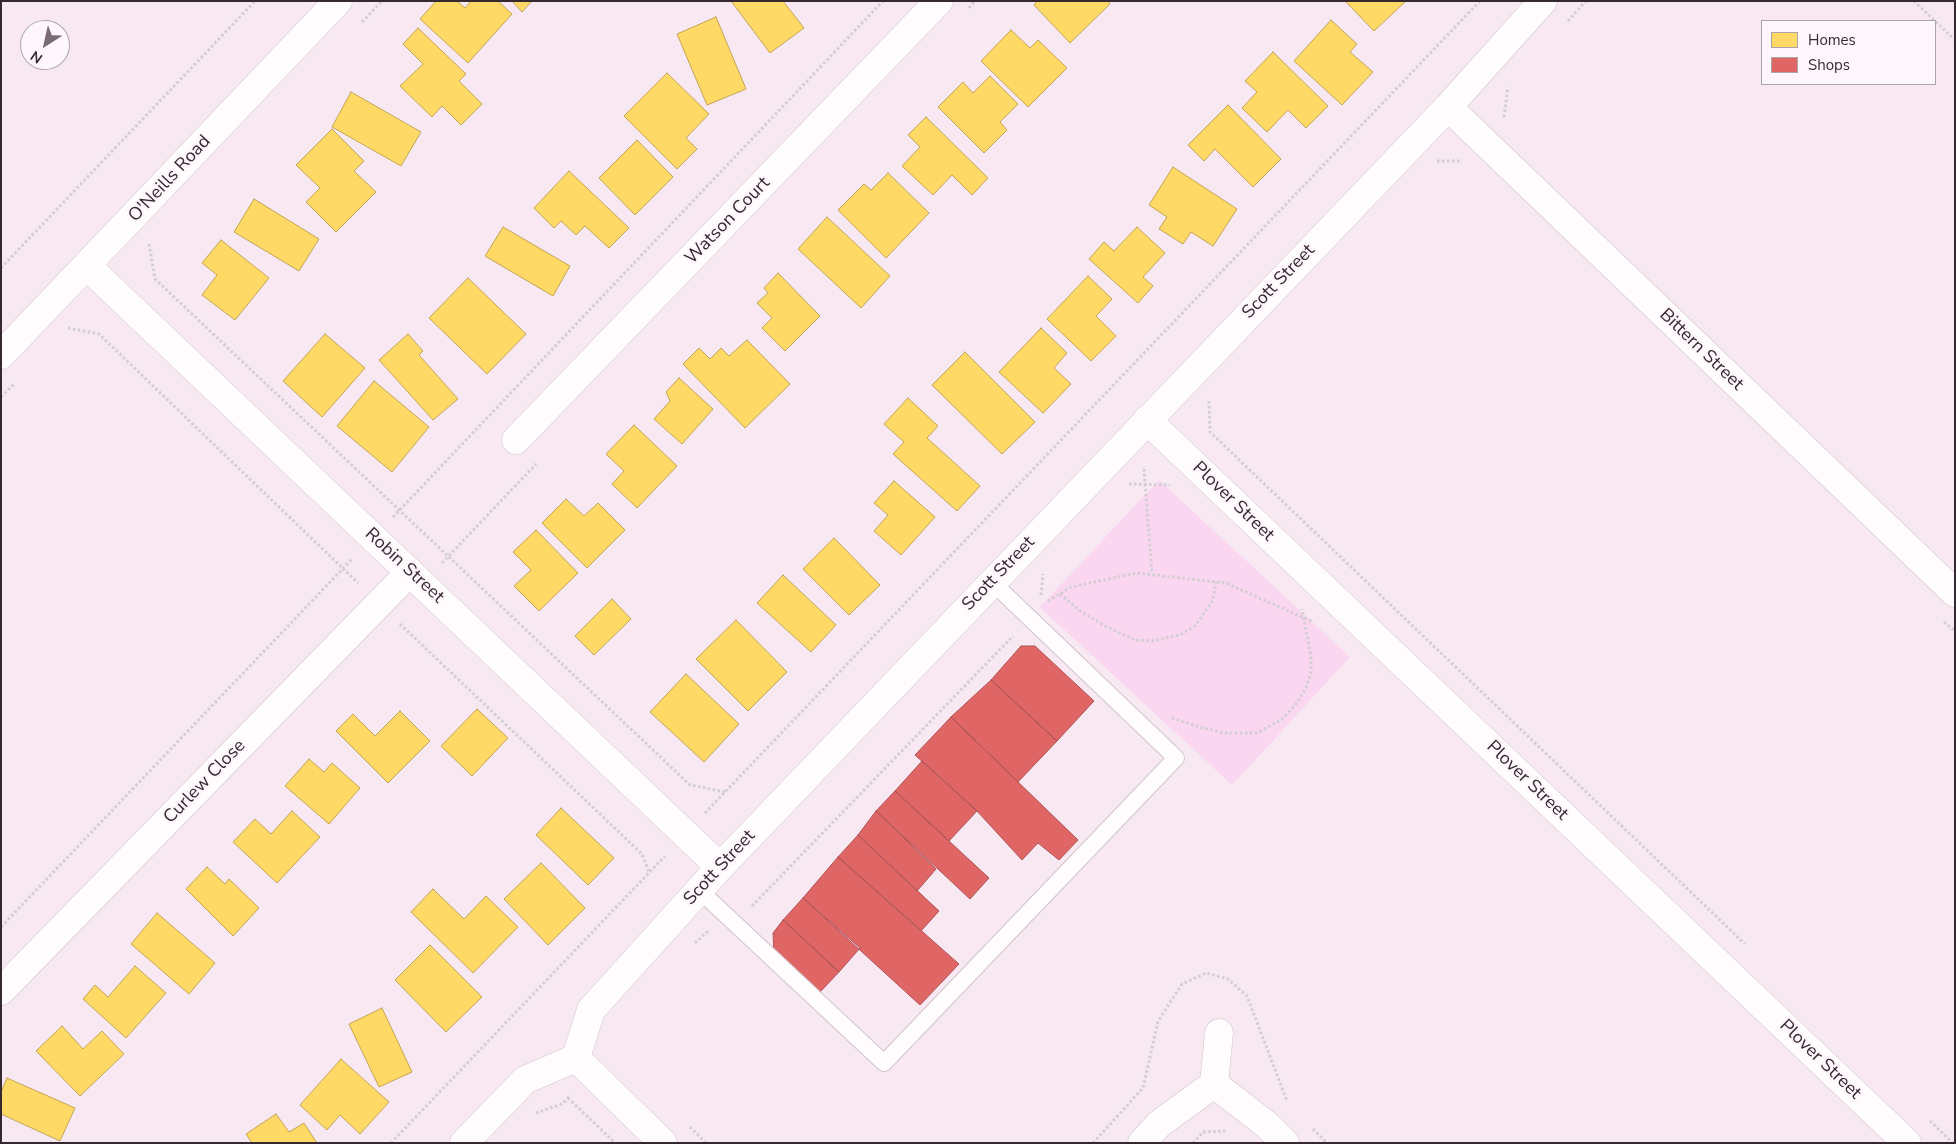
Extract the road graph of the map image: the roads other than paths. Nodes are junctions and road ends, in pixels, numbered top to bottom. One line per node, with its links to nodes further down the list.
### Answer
1 (338, 1): 5 (street, O'Neills Road)
2 (939, 1): 8 (street, Watson Court)
3 (1543, 1): 4 (street, Scott Street)
4 (1448, 107): 7 (street, Scott Street); 11 (street, Bittern Street)
5 (87, 266): 6 (street, O'Neills Road); 9 (street, Robin Street)
6 (1, 356)
7 (1147, 420): 10 (street, Scott Street); 22 (street, Plover Street)
8 (516, 440)
9 (416, 578): 12 (street, Robin Street); 14 (street, Curlew Close)
10 (992, 582): 12 (street, Scott Street); 13 (lane)
11 (1955, 593)
12 (720, 866): 13 (street, Scott Street)
13 (699, 890): 16 (street, Scott Street)
14 (1, 991)
15 (1219, 1033): 17 (street)
16 (584, 1066): 18 (street); 19 (street)
17 (1214, 1084): 20 (street); 21 (street)
18 (464, 1143)
19 (663, 1143)
20 (1142, 1143)
21 (1285, 1143)
22 (1907, 1143)

